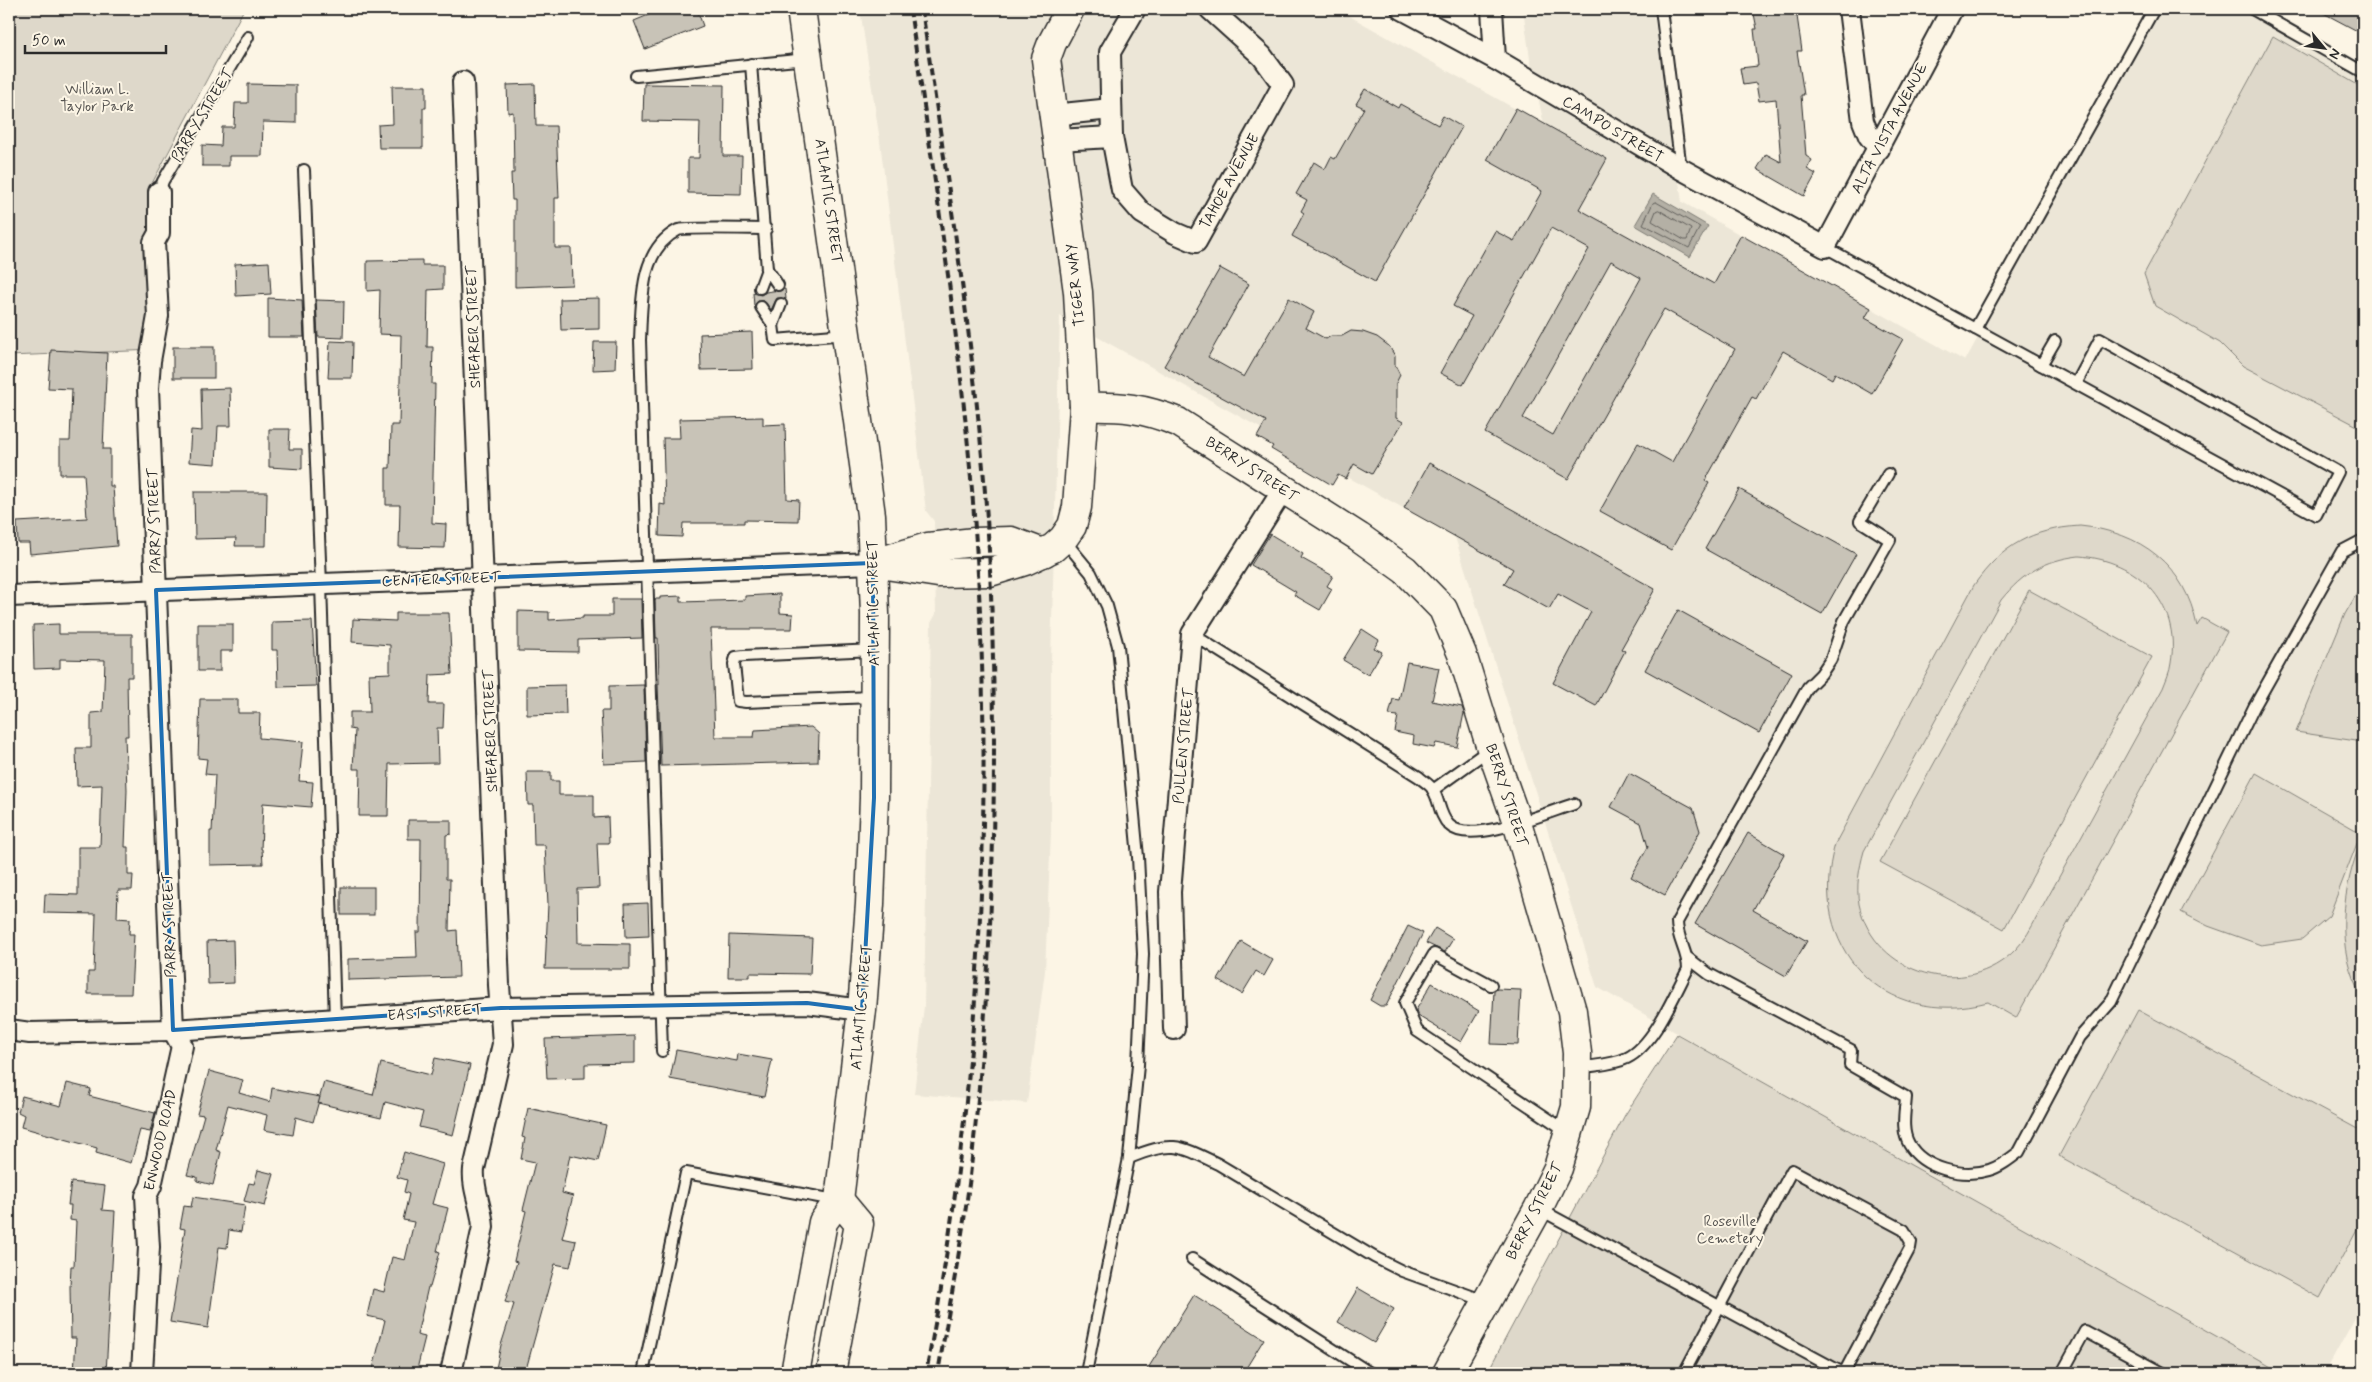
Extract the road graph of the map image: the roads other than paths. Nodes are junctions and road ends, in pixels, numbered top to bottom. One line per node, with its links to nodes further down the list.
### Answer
1 (801, 9): 13 (street, ATLANTIC STREET)
2 (1070, 9): 20 (street, TIGER WAY)
3 (1135, 9): 19 (street, TAHOE AVENUE)
4 (1210, 9): 21 (street, TAHOE AVENUE)
5 (1402, 9): 14 (street, CAMPO STREET)
6 (1492, 9): 14 (street)
7 (1662, 9): 23 (lane)
8 (1849, 9): 22 (street)
9 (1952, 9): 22 (street, ALTA VISTA AVENUE)
10 (2154, 9): 34 (lane)
11 (2252, 9): 16 (lane)
12 (248, 38): 25 (lane, PARRY STREET)
13 (808, 59): 15 (lane); 35 (street, ATLANTIC STREET)
14 (1495, 59): 23 (street, CAMPO STREET)
15 (751, 64): 17 (lane); 26 (lane)
16 (2363, 72)
17 (636, 76)
18 (463, 82): 46 (street, SHEARER STREET)
19 (1111, 109): 20 (street); 21 (street, TAHOE AVENUE)
20 (1055, 128): 21 (street); 39 (street, TIGER WAY)
21 (1112, 137)
22 (1879, 149): 27 (street, ALTA VISTA AVENUE)
23 (1681, 169): 27 (street, CAMPO STREET)
24 (304, 170): 47 (lane)
25 (159, 192): 48 (street, PARRY STREET)
26 (766, 229): 28 (lane); 45 (lane)
27 (1825, 246): 34 (lane)
28 (767, 269): 29 (lane); 30 (lane)
29 (778, 285)
30 (760, 288)
31 (781, 304): 33 (lane)
32 (761, 307): 33 (lane)
33 (774, 325): 35 (lane)
34 (1975, 329): 37 (lane)
35 (847, 334): 44 (street, ATLANTIC STREET)
36 (2055, 341): 37 (lane)
37 (2041, 365): 38 (lane)
38 (2076, 384): 38 (lane)
39 (1084, 407): 41 (street, BERRY STREET); 43 (street, TIGER WAY)
40 (1888, 474): 57 (lane)
41 (1283, 490): 50 (street, PULLEN STREET); 53 (street, BERRY STREET)
42 (2363, 540): 57 (lane)
43 (1053, 546): 44 (street); 69 (lane)
44 (873, 563): 45 (street, CENTER STREET); 51 (street, ATLANTIC STREET)
45 (648, 571): 46 (street, CENTER STREET); 59 (lane)
46 (484, 578): 47 (street, CENTER STREET); 60 (street, SHEARER STREET)
47 (321, 584): 48 (street, CENTER STREET); 62 (lane)
48 (156, 590): 49 (street, CENTER STREET); 65 (street, PARRY STREET)
49 (9, 596)
50 (1192, 634): 54 (lane); 63 (street, PULLEN STREET)
51 (875, 650): 52 (street, ATLANTIC STREET); 52 (lane)
52 (874, 697): 61 (street, ATLANTIC STREET)
53 (1491, 748): 54 (lane); 56 (street, BERRY STREET)
54 (1433, 790): 56 (lane)
55 (1574, 804): 56 (lane)
56 (1518, 822): 67 (street, BERRY STREET)
57 (1688, 958): 67 (lane)
58 (1491, 985): 68 (lane)
59 (660, 1006): 60 (street, EAST STREET); 61 (street, EAST STREET); 66 (lane)
60 (501, 1008): 62 (street, EAST STREET); 76 (street, SHEARER STREET)
61 (862, 1010): 70 (street, ATLANTIC STREET)
62 (335, 1019): 65 (street, EAST STREET)
63 (1174, 1029)
64 (9, 1030): 65 (street, EAST STREET)
65 (173, 1030): 75 (street, ENWOOD ROAD)
66 (662, 1051)
67 (1578, 1068): 68 (street, BERRY STREET)
68 (1569, 1132): 71 (street, BERRY STREET)
69 (1129, 1158): 73 (lane); 80 (lane)
70 (838, 1200): 77 (lane); 78 (street, ATLANTIC STREET); 79 (street)
71 (1538, 1209): 73 (street, BERRY STREET); 74 (lane)
72 (1192, 1259): 81 (lane)
73 (1487, 1301): 82 (street, BERRY STREET)
74 (1719, 1308): 83 (lane); 84 (lane); 84 (lane)
75 (142, 1373)
76 (451, 1373)
77 (643, 1373)
78 (795, 1373)
79 (831, 1373)
80 (1086, 1373)
81 (1370, 1373)
82 (1447, 1373)
83 (1684, 1373)
84 (1843, 1373)
85 (2062, 1373): 86 (lane)
86 (2163, 1373)

